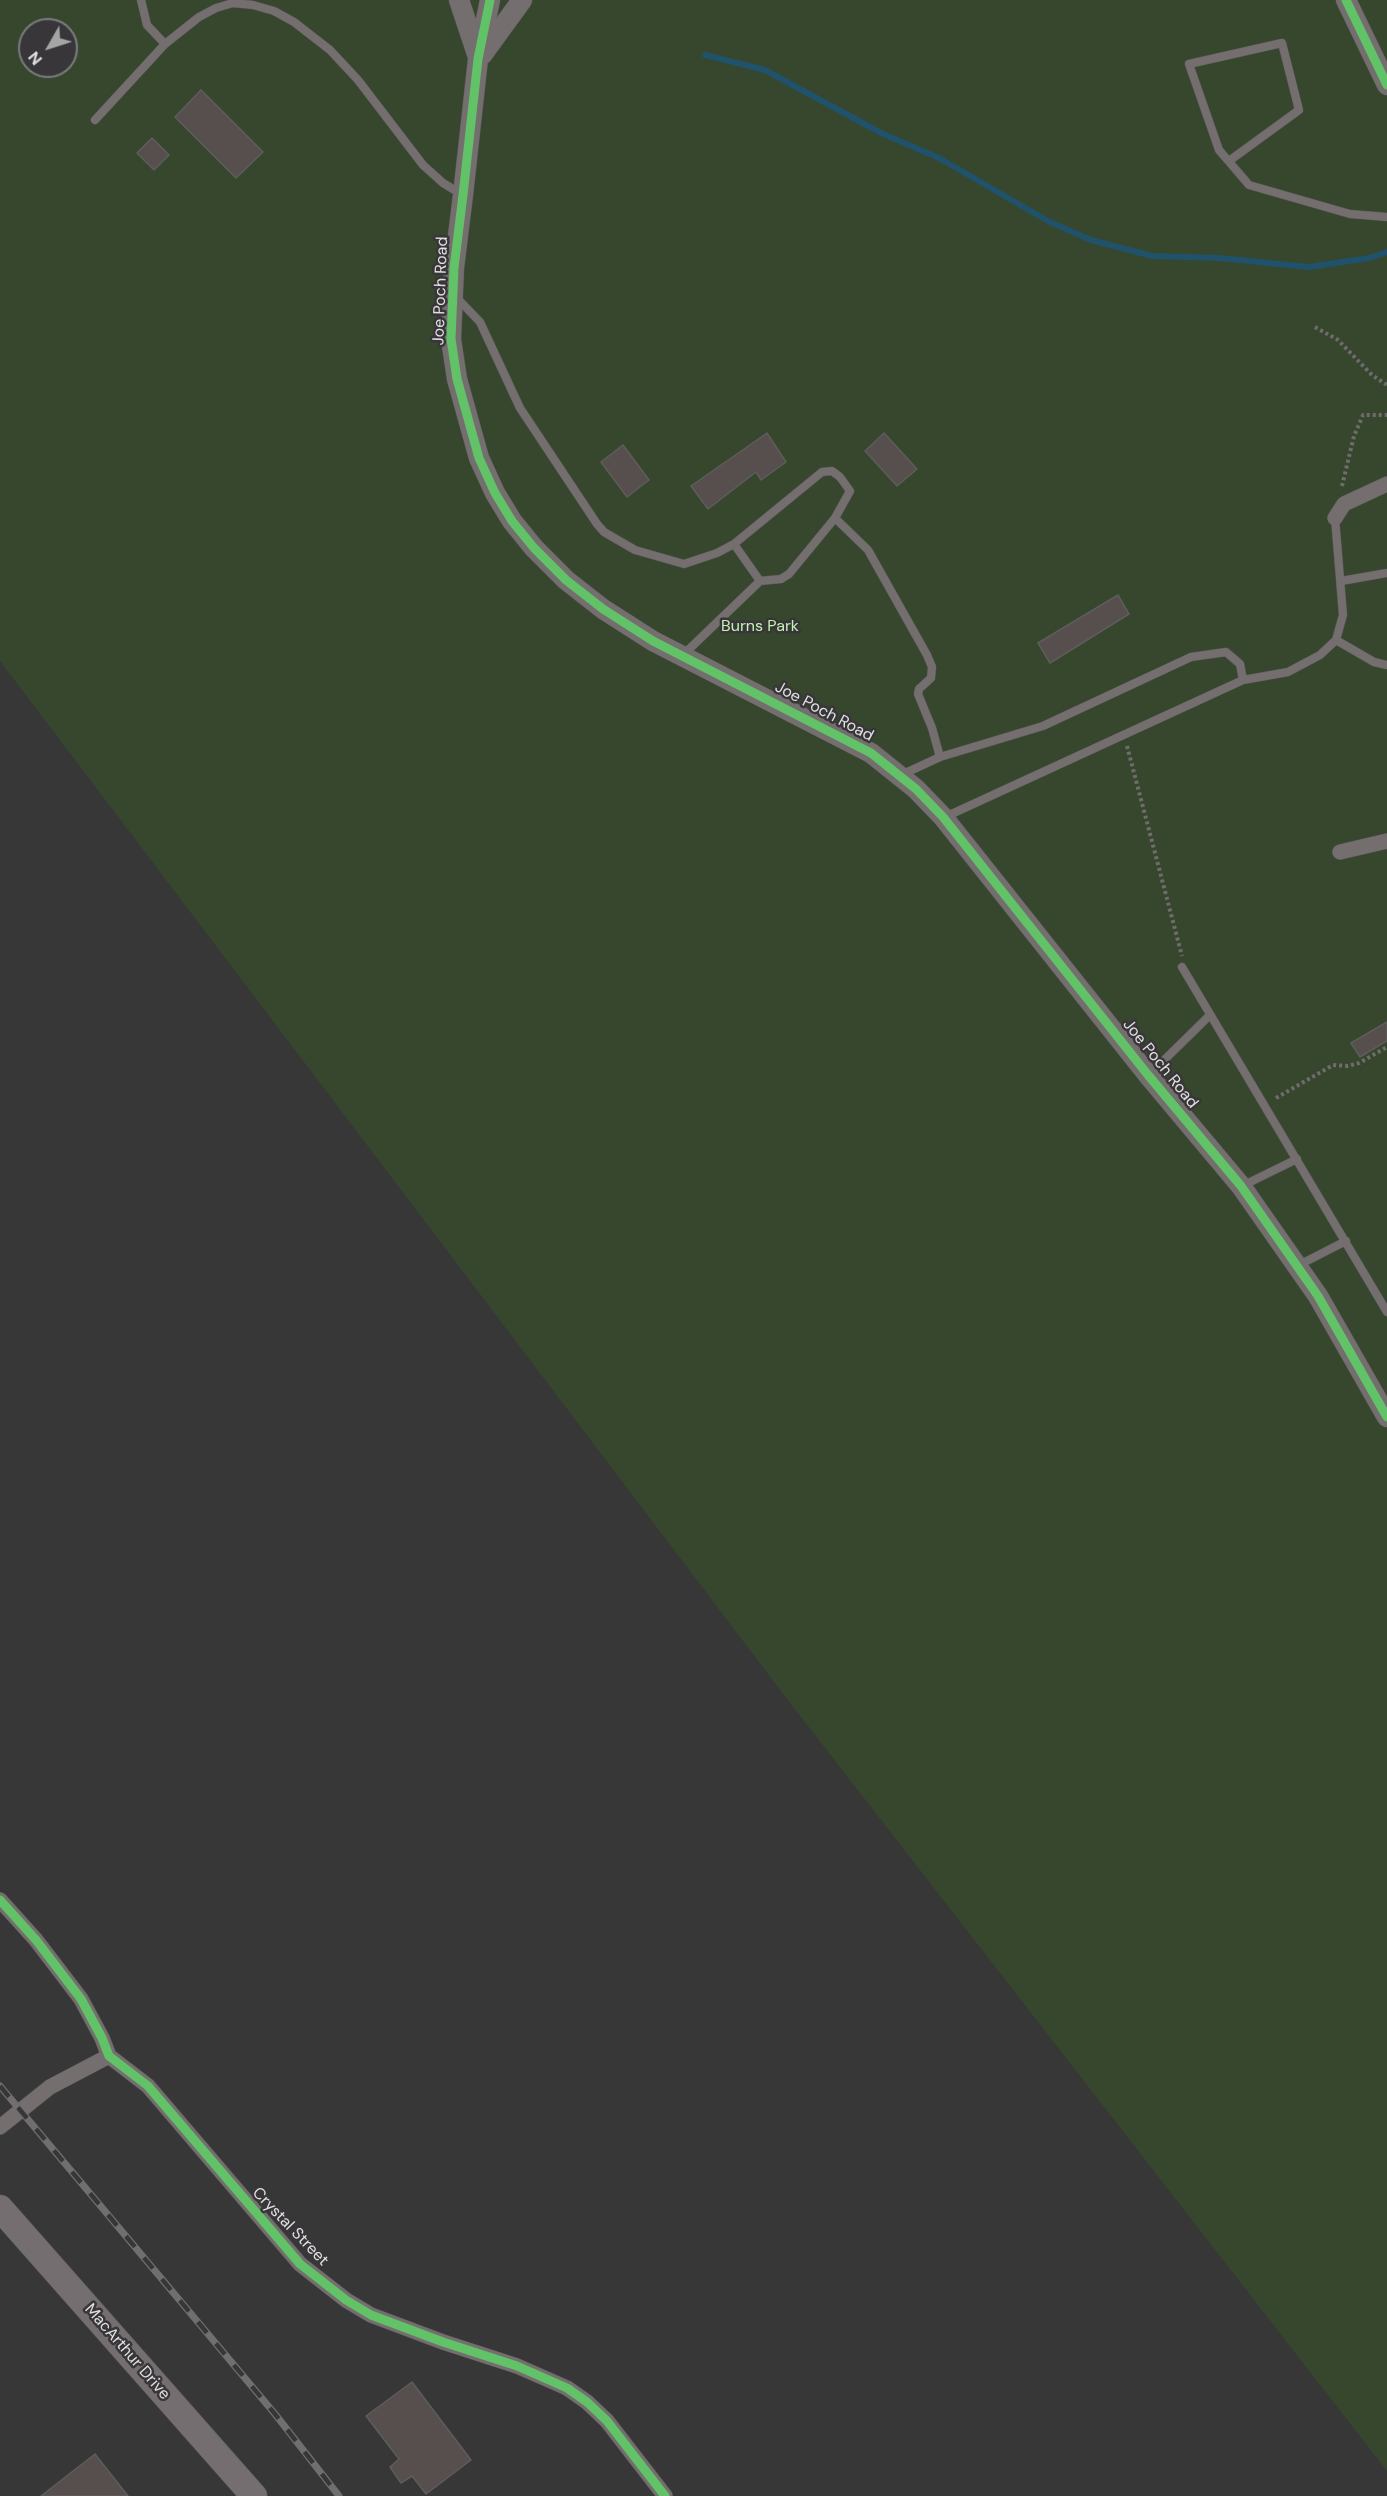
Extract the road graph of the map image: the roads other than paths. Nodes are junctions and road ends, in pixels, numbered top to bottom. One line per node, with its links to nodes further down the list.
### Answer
1 (141, 0): 6 (lane)
2 (459, 0): 7 (street, Joe Poch Road)
3 (490, 0): 7 (street, Joe Poch Road)
4 (522, 0): 7 (street)
5 (1347, 2): 8 (street)
6 (165, 44): 9 (lane); 11 (lane)
7 (478, 59): 11 (street, Joe Poch Road)
8 (1387, 85)
9 (95, 120)
10 (1228, 161): 10 (lane); 12 (lane)
11 (463, 195): 13 (street, Joe Poch Road)
12 (1387, 217)
13 (453, 294): 17 (lane); 22 (street, Joe Poch Road)
14 (1387, 484): 16 (street)
15 (835, 518): 17 (lane); 19 (lane); 25 (lane)
16 (1335, 518): 20 (lane)
17 (734, 544): 19 (lane)
18 (1387, 573): 20 (lane)
19 (759, 581): 22 (lane)
20 (1341, 581): 21 (lane)
21 (1336, 640): 23 (lane); 24 (lane)
22 (682, 656): 26 (street, Joe Poch Road)
23 (1387, 665)
24 (1244, 680): 25 (lane); 27 (lane)
25 (940, 757): 26 (lane)
26 (901, 775): 27 (street, Joe Poch Road)
27 (943, 818): 32 (street, Joe Poch Road)
28 (1387, 841): 29 (street)
29 (1340, 852)
30 (1182, 967): 31 (lane)
31 (1210, 1015): 32 (lane); 33 (lane)
32 (1148, 1075): 34 (street, Joe Poch Road)
33 (1297, 1159): 34 (lane); 35 (lane)
34 (1241, 1186): 36 (street, Joe Poch Road)
35 (1346, 1241): 36 (lane); 37 (lane)
36 (1299, 1265): 38 (street, Joe Poch Road)
37 (1387, 1312)
38 (1387, 1417)
39 (0, 1900): 40 (street, Crystal Street)
40 (109, 2056): 41 (street); 44 (street, Crystal Street)
41 (0, 2127)
42 (0, 2208): 43 (main road, MacArthur Drive)
43 (254, 2496)
44 (665, 2496)

